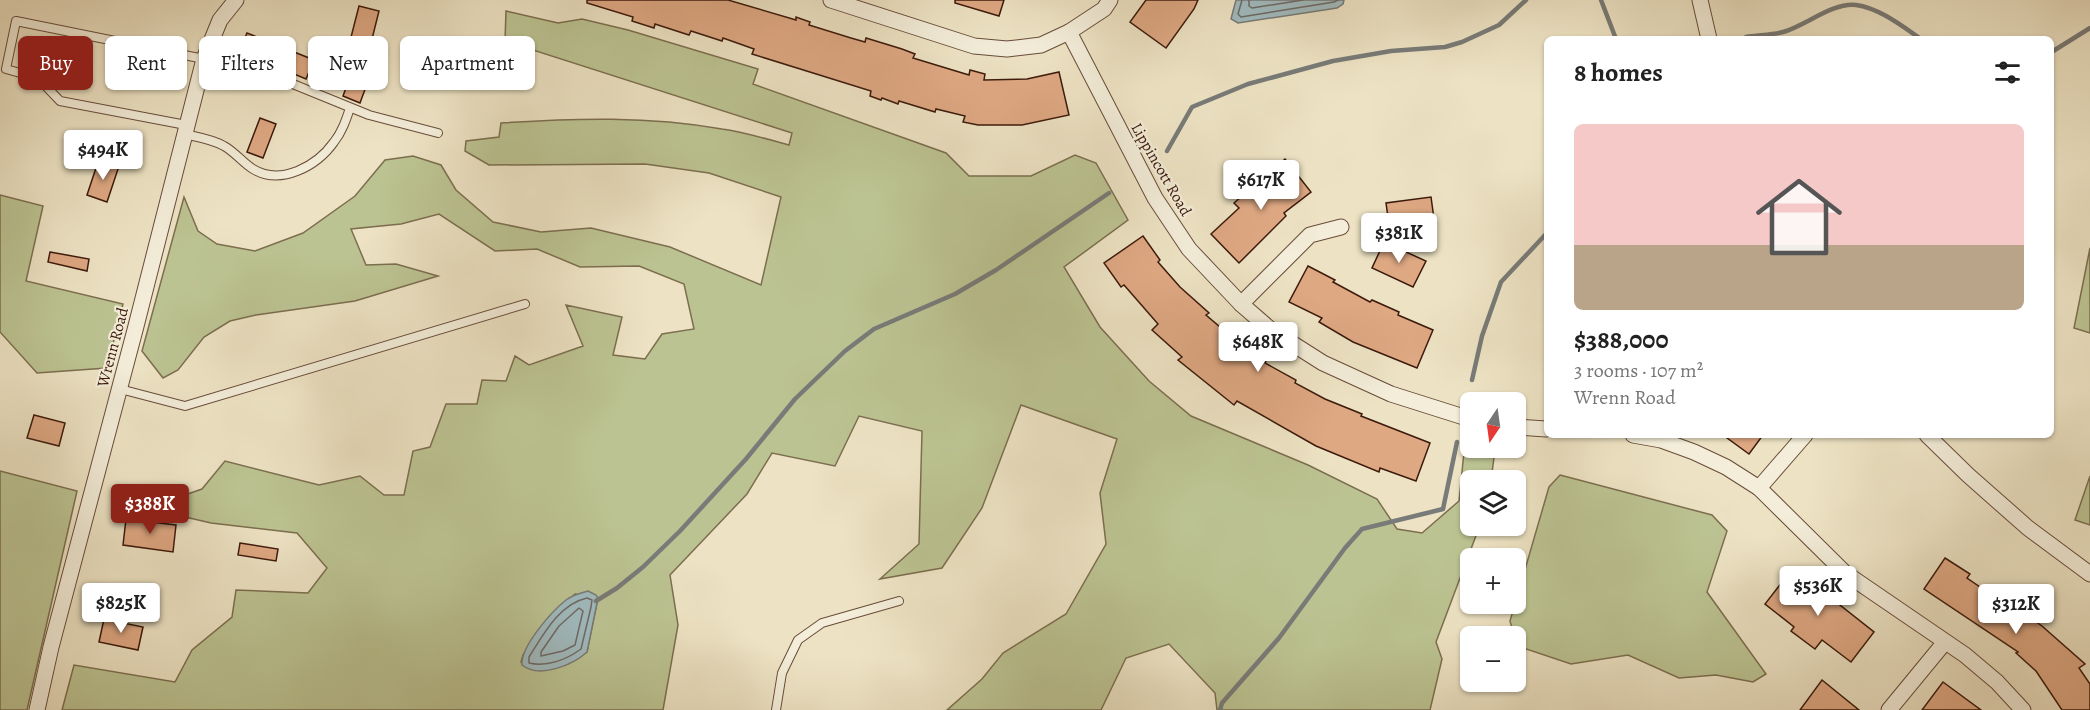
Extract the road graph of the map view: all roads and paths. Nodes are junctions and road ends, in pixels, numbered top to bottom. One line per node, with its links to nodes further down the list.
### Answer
1 (236, 0): 6 (street, Wrenn Road)
2 (831, 0): 5 (street)
3 (1110, 0): 5 (street)
4 (1700, 0): 7 (street)
5 (1069, 32): 16 (street, Lippincott Road)
6 (213, 36)
7 (1708, 36)
8 (199, 55): 12 (lane)
9 (199, 78): 12 (street, Wrenn Road)
10 (296, 85): 11 (lane)
11 (350, 108): 12 (lane); 13 (lane)
12 (185, 130): 17 (street, Wrenn Road)
13 (438, 133)
14 (1341, 227): 16 (street)
15 (525, 304): 17 (lane)
16 (1240, 304): 18 (street, Lippincott Road)
17 (120, 389): 28 (street, Wrenn Road)
18 (1460, 416)
19 (1526, 428): 20 (street)
20 (1544, 429)
21 (1650, 438): 24 (street)
22 (1802, 438): 24 (street)
23 (1930, 438): 25 (street)
24 (1759, 488): 27 (street)
25 (2090, 574)
26 (899, 601): 29 (lane)
27 (1945, 642): 30 (street); 31 (street)
28 (37, 710)
29 (776, 710)
30 (1890, 710)
31 (2023, 710)

